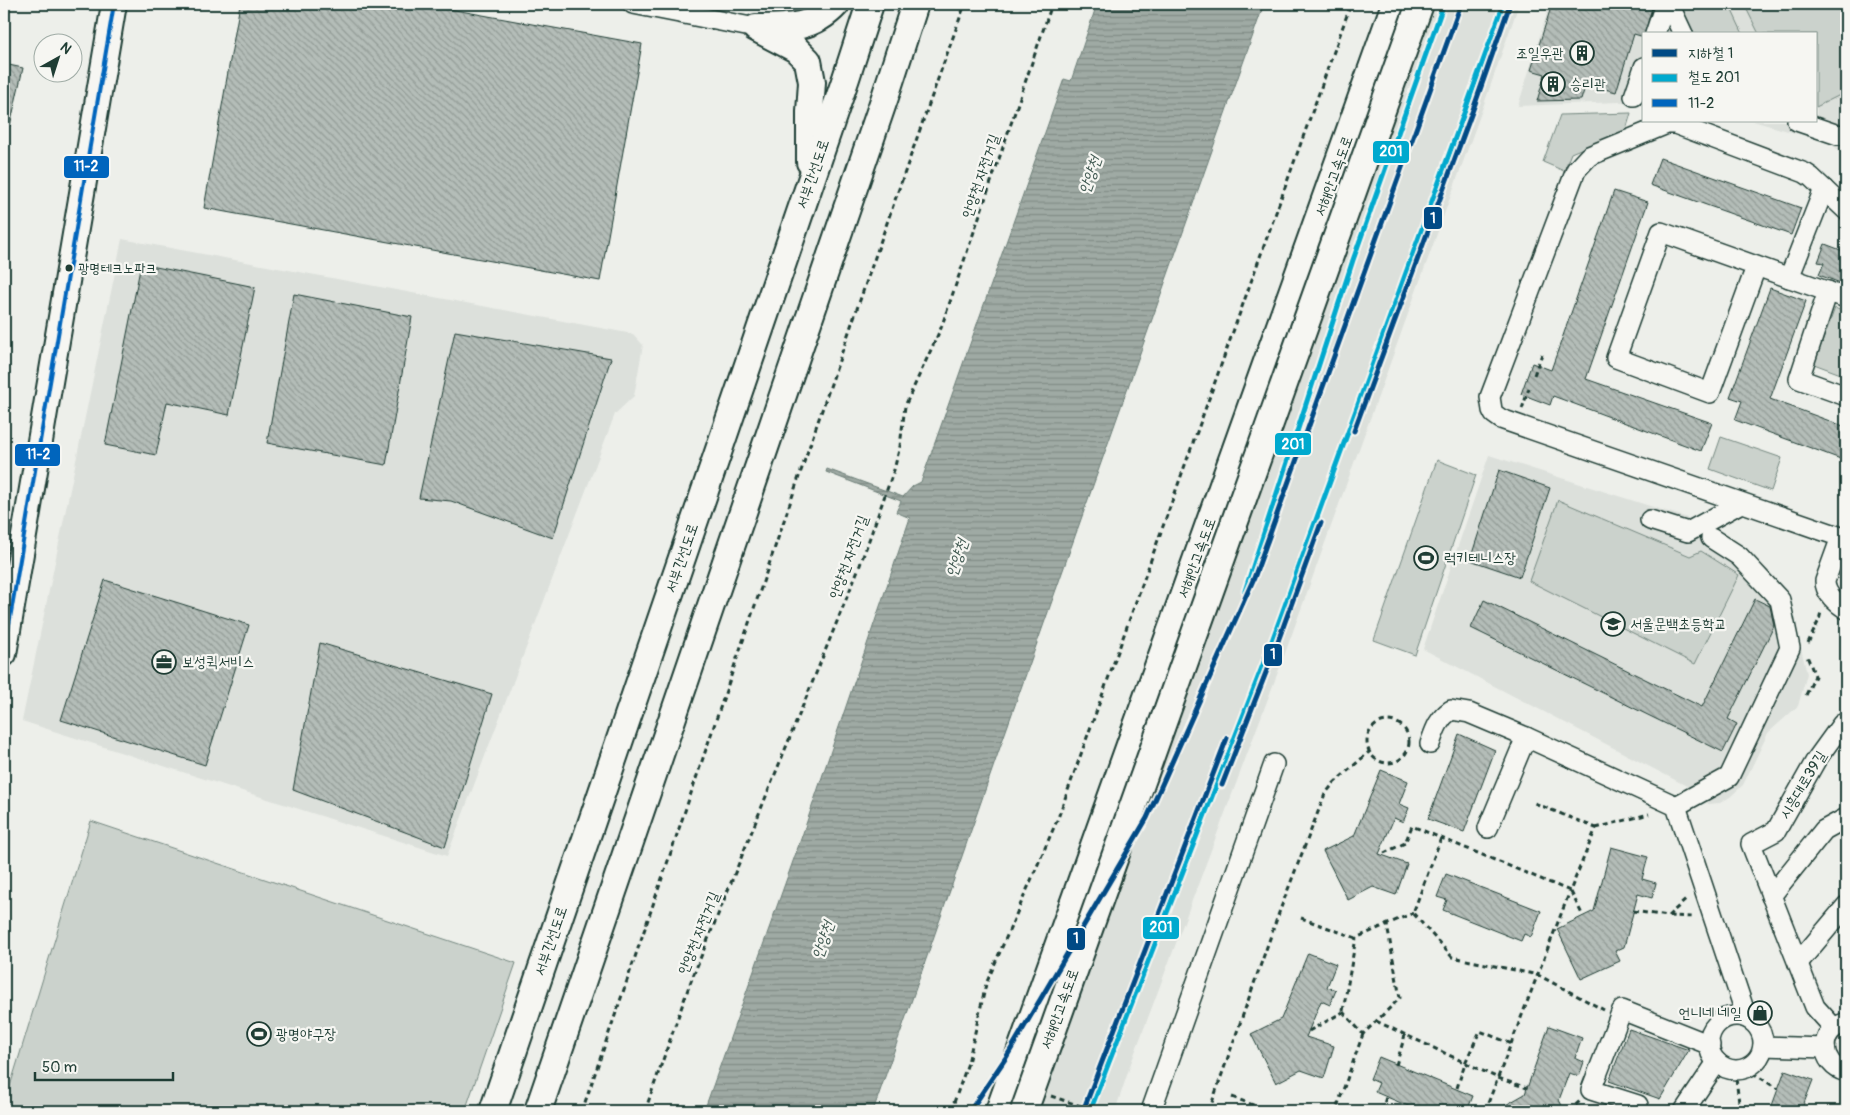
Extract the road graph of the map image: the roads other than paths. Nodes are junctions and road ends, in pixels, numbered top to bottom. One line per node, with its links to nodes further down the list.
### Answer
1 (114, 4): 29 (main road)
2 (633, 4): 9 (street)
3 (836, 4): 9 (highway)
4 (870, 4): 16 (highway, 서부간선도로)
5 (915, 4): 49 (highway)
6 (1395, 4): 50 (highway, 서해안고속도로)
7 (1420, 4): 51 (highway, 서해안고속도로, bridge)
8 (1667, 4): 10 (street); 11 (street)
9 (756, 28): 16 (highway)
10 (1656, 32)
11 (1682, 32)
12 (1642, 73): 13 (street)
13 (1634, 96)
14 (1800, 122): 15 (street)
15 (1846, 134)
16 (810, 182): 48 (highway, 서부간선도로)
17 (1824, 189): 18 (street); 20 (street); 24 (street)
18 (1846, 210)
19 (1756, 266): 19 (street); 20 (street)
20 (1789, 278): 21 (street)
21 (1828, 291): 22 (street); 23 (street)
22 (1846, 298)
23 (1846, 396)
24 (1741, 503): 25 (street); 27 (street)
25 (1650, 520)
26 (1711, 538): 34 (street)
27 (1844, 538): 28 (street)
28 (1846, 610)
29 (4, 654)
30 (1846, 727): 37 (street, 시흥대로39길)
31 (1526, 736): 32 (street); 34 (street); 36 (street)
32 (1430, 744)
33 (1274, 764): 52 (street)
34 (1676, 806): 40 (street)
35 (1846, 818): 37 (street)
36 (1488, 828)
37 (1771, 896): 39 (street, 시흥대로39길)
38 (1846, 906): 39 (street)
39 (1798, 963): 42 (street, 시흥대로39길)
40 (1728, 964): 41 (street); 43 (street)
41 (1746, 1018): 43 (street); 44 (street)
42 (1840, 1026): 45 (street, 시흥대로39길)
43 (1714, 1045): 44 (street); 47 (street); 53 (street)
44 (1763, 1046): 45 (street)
45 (1825, 1048): 46 (street)
46 (1846, 1072)
47 (1638, 1105)
48 (493, 1111)
49 (538, 1111)
50 (999, 1111)
51 (1024, 1111)
52 (1151, 1111)
53 (1684, 1111)

